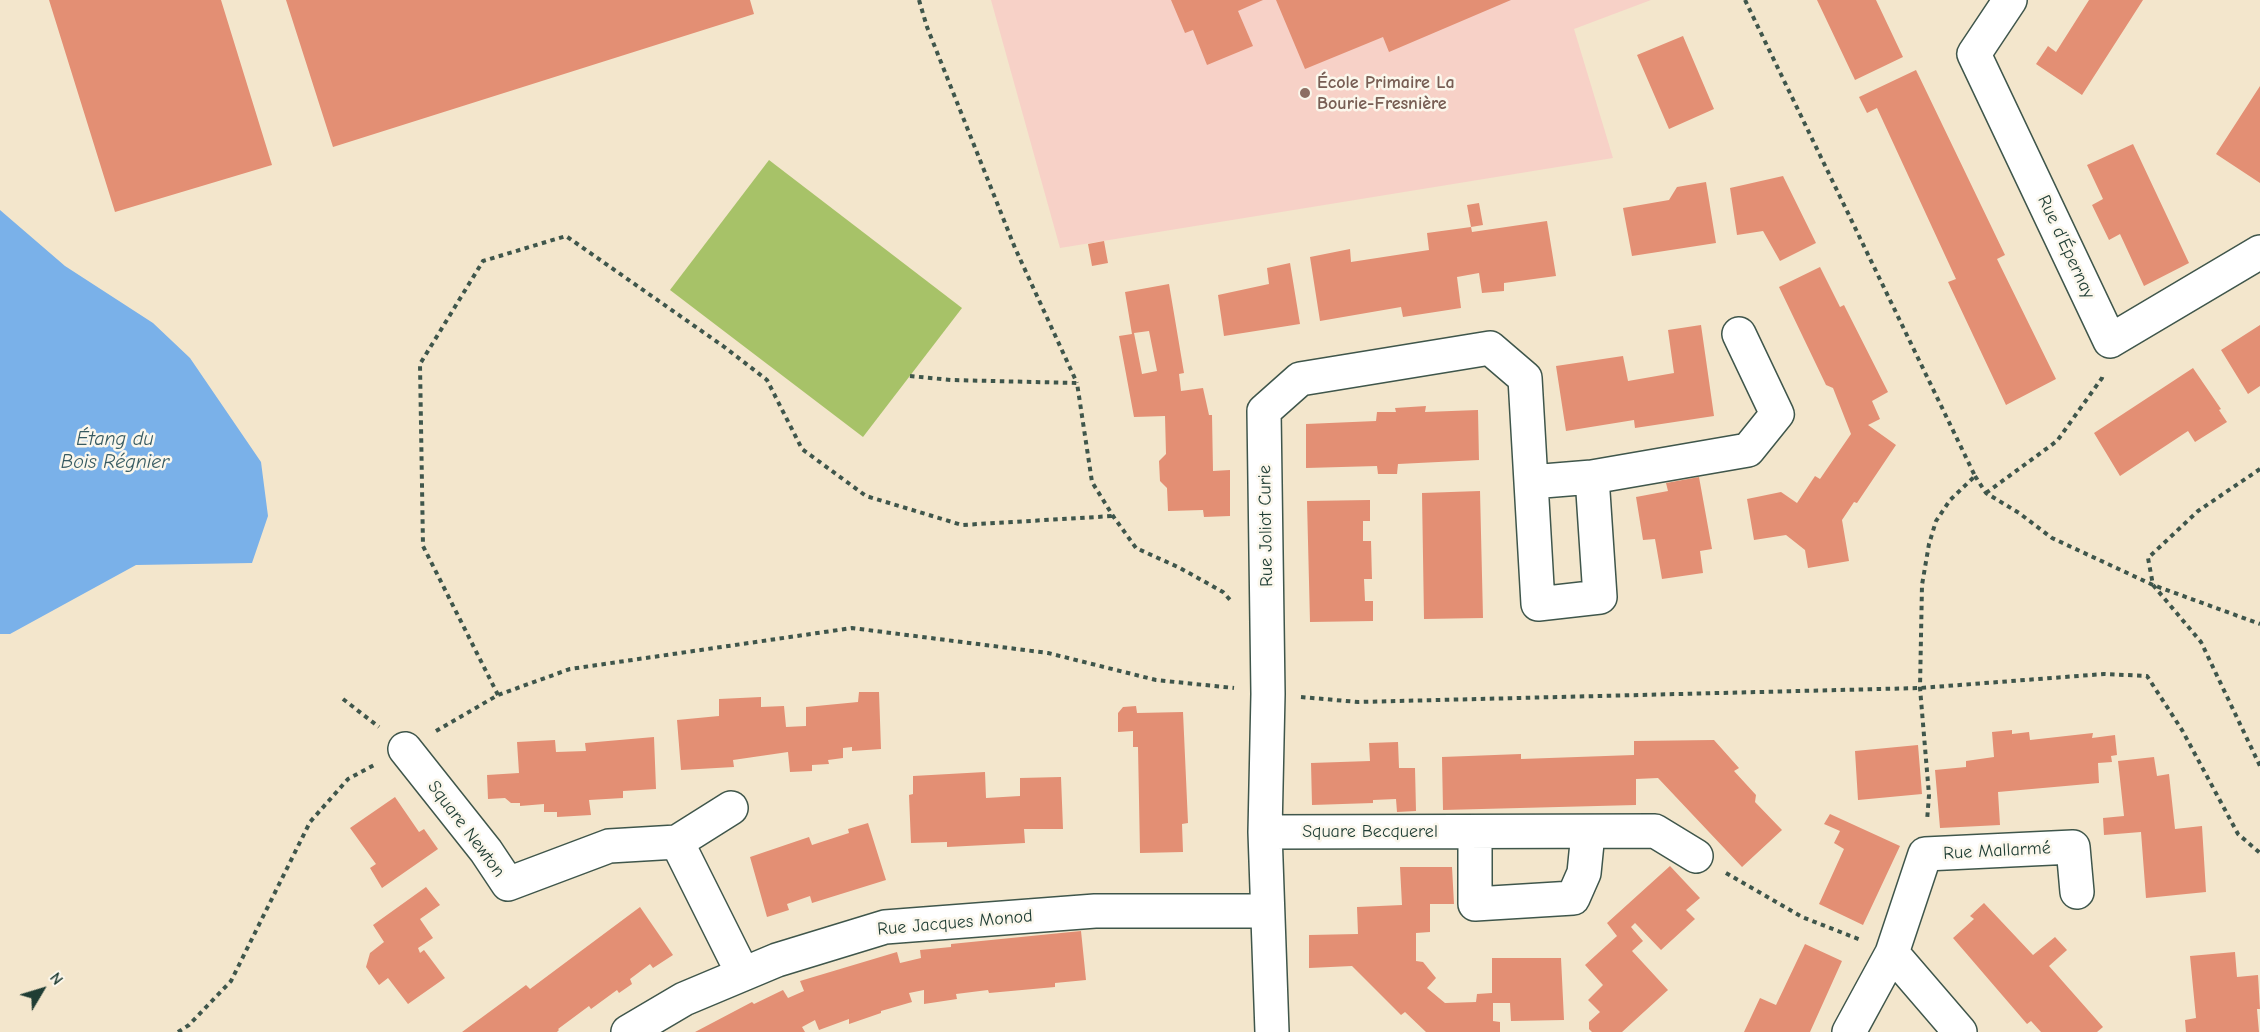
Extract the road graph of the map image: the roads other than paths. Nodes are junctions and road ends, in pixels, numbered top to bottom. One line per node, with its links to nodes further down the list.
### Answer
1 (2010, 0): 2 (street, Rue d’Épernay)
2 (2260, 252)
3 (1739, 334): 4 (street)
4 (1592, 477): 5 (street); 5 (street, Rue Joliot Curie)
5 (1532, 482): 8 (street, Rue Joliot Curie)
6 (405, 749): 11 (street, Square Newton)
7 (731, 808): 11 (street, Square Newton)
8 (1266, 832): 9 (street, Square Becquerel); 14 (street, Rue Joliot Curie)
9 (1475, 832): 10 (street, Square Becquerel); 10 (street)
10 (1588, 832): 12 (street, Square Becquerel)
11 (677, 842): 16 (street)
12 (1696, 856)
13 (2077, 892): 15 (street, Rue Mallarmé)
14 (1267, 911): 16 (street, Rue Jacques Monod); 18 (street, Rue Joliot Curie)
15 (1892, 953): 19 (street, Rue Mallarmé); 20 (street)
16 (743, 974): 17 (street, Rue Jacques Monod)
17 (628, 1032)
18 (1272, 1032)
19 (1849, 1032)
20 (1960, 1032)

